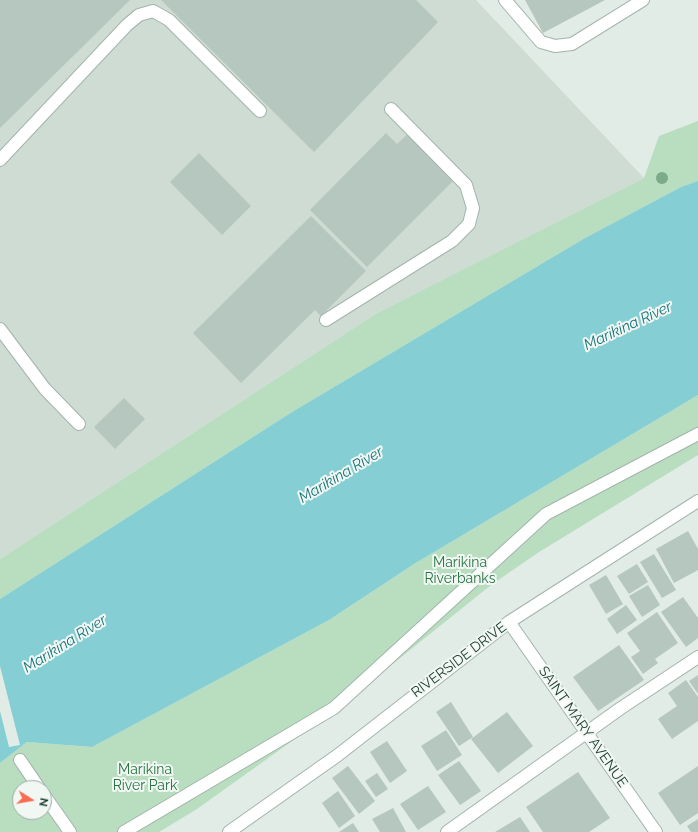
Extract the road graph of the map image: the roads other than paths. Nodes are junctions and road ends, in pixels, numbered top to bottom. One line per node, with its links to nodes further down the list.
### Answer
1 (505, 0): 2 (street)
2 (643, 0)
3 (391, 109): 6 (street)
4 (260, 111): 5 (street)
5 (0, 160)
6 (326, 320)
7 (0, 329): 8 (street)
8 (79, 424)
9 (698, 434): 19 (street)
10 (698, 500): 11 (street, RIVERSIDE DRIVE)
11 (509, 622): 13 (street, SAINT MARY AVENUE); 20 (street, RIVERSIDE DRIVE)
12 (698, 657): 13 (street)
13 (587, 732): 17 (street); 21 (street, SAINT MARY AVENUE)
14 (20, 760): 15 (street)
15 (34, 780)
16 (52, 806): 18 (street)
17 (455, 830)
18 (70, 832)
19 (124, 832)
20 (229, 832)
21 (656, 832)

